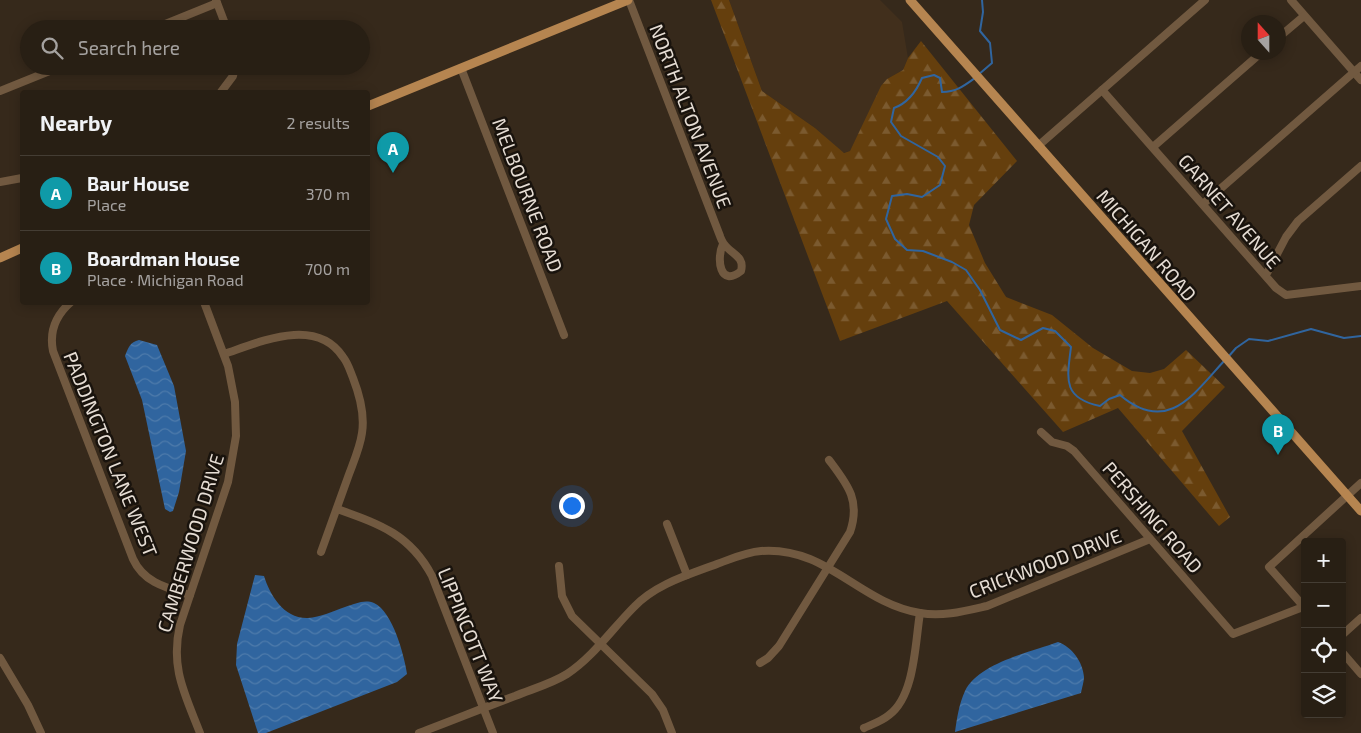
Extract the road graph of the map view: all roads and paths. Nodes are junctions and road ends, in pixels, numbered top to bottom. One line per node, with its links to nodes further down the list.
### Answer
1 (628, 0): 12 (main road); 27 (street, NORTH ALTON AVENUE)
2 (910, 0): 21 (main road, MICHIGAN ROAD)
3 (1205, 0): 18 (street)
4 (1291, 0): 6 (street)
5 (216, 1): 7 (street); 8 (street)
6 (1304, 16): 9 (street); 13 (street)
7 (173, 20)
8 (223, 20)
9 (1286, 31)
10 (1253, 60): 22 (street)
11 (1361, 66): 13 (street)
12 (461, 68): 20 (main road); 34 (street, MELBOURNE ROAD)
13 (1354, 72): 16 (street); 26 (street)
14 (41, 75): 19 (street)
15 (233, 75): 17 (street)
16 (1361, 80)
17 (222, 90)
18 (1102, 90): 21 (street); 22 (street, GARNET AVENUE)
19 (0, 92)
20 (370, 105)
21 (1038, 146): 39 (main road, MICHIGAN ROAD)
22 (1153, 148): 26 (street, GARNET AVENUE)
23 (1361, 166): 30 (street)
24 (20, 178): 25 (street)
25 (0, 182)
26 (1203, 204): 30 (street, GARNET AVENUE)
27 (723, 244)
28 (20, 249): 29 (main road)
29 (0, 258)
30 (1266, 275): 31 (street, GARNET AVENUE)
31 (1361, 286)
32 (68, 305): 48 (street, PADDINGTON LANE WEST)
33 (205, 305): 35 (street, CAMBERWOOD DRIVE)
34 (564, 335)
35 (224, 354): 40 (street); 48 (street, CAMBERWOOD DRIVE)
36 (1041, 432): 43 (street, PERSHING ROAD)
37 (828, 460): 46 (street)
38 (1361, 484): 39 (street)
39 (1348, 496): 41 (main road, MICHIGAN ROAD); 49 (street)
40 (337, 509): 44 (street); 59 (street, LIPPINCOTT WAY)
41 (1361, 512)
42 (667, 524): 47 (street)
43 (1150, 540): 50 (street, PERSHING ROAD); 51 (street, CRICKWOOD DRIVE)
44 (321, 552)
45 (558, 566): 54 (street)
46 (828, 568): 47 (street, CRICKWOOD DRIVE); 51 (street, CRICKWOOD DRIVE); 57 (street)
47 (687, 575): 54 (street, CRICKWOOD DRIVE)
48 (190, 595): 62 (street, CAMBERWOOD DRIVE)
49 (1301, 604)
50 (1301, 608)
51 (920, 613): 60 (street)
52 (1361, 618): 53 (street)
53 (1346, 631)
54 (599, 644): 59 (street, CRICKWOOD DRIVE); 65 (street)
55 (1346, 657): 58 (street)
56 (0, 658): 61 (street)
57 (760, 663)
58 (1361, 674)
59 (484, 708): 63 (street, CRICKWOOD DRIVE); 64 (street, LIPPINCOTT WAY)
60 (864, 728)
61 (41, 733)
62 (200, 733)
63 (419, 733)
64 (493, 733)
65 (672, 733)

